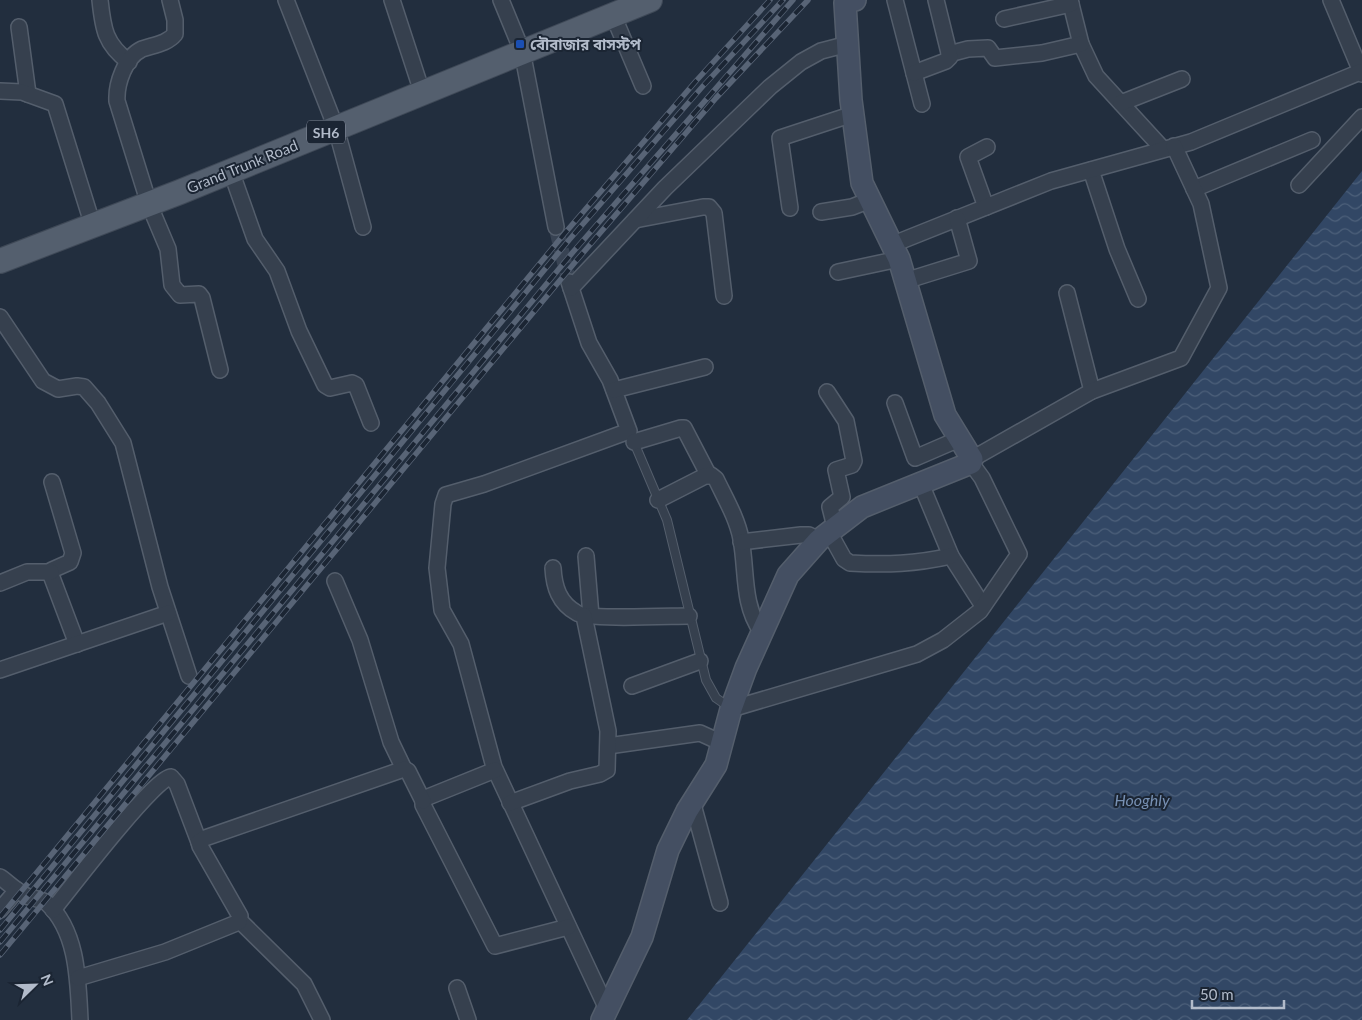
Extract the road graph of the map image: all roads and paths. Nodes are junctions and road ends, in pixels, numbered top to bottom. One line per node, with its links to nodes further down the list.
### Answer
1 (100, 0): 19 (street)
2 (170, 0): 19 (street)
3 (286, 0): 31 (street)
4 (392, 0): 25 (street)
5 (501, 0): 17 (street)
6 (650, 0): 12 (main road, Grand Trunk Road / SH6)
7 (855, 0): 15 (street)
8 (895, 0): 20 (street)
9 (936, 0): 18 (street)
10 (1331, 0): 21 (street)
11 (1070, 2): 13 (street); 16 (street)
12 (613, 15): 17 (main road, Grand Trunk Road / SH6); 23 (street)
13 (1004, 19)
14 (19, 27): 26 (street)
15 (848, 44): 29 (street); 45 (street)
16 (1081, 44): 18 (street); 27 (street)
17 (522, 51): 25 (main road, Grand Trunk Road / SH6); 48 (street)
18 (950, 54): 20 (street)
19 (129, 62): 40 (street)
20 (914, 73): 28 (street)
21 (1361, 73): 34 (street)
22 (1182, 79): 27 (street)
23 (643, 86)
24 (0, 91): 26 (street)
25 (422, 92): 31 (main road, Grand Trunk Road / SH6)
26 (28, 94): 46 (street)
27 (1121, 103): 34 (street)
28 (922, 104)
29 (853, 114): 39 (street); 42 (street)
30 (1362, 117): 37 (street)
31 (336, 128): 36 (main road, Grand Trunk Road / SH6); 47 (street)
32 (1312, 140): 38 (street)
33 (987, 147): 41 (street)
34 (1169, 148): 35 (street); 38 (street)
35 (1091, 170): 41 (street); 55 (street)
36 (231, 171): 40 (main road, Grand Trunk Road / SH6); 63 (street)
37 (1299, 184)
38 (1194, 190): 60 (street)
39 (870, 200): 43 (street); 49 (street)
40 (149, 204): 46 (main road, Grand Trunk Road / SH6); 58 (street)
41 (986, 207): 44 (street)
42 (790, 208)
43 (821, 212)
44 (957, 218): 49 (street); 52 (street)
45 (635, 220): 54 (street); 59 (street)
46 (93, 226): 50 (main road, Grand Trunk Road / SH6)
47 (363, 227)
48 (556, 227)
49 (895, 252): 51 (street); 52 (street)
50 (0, 261)
51 (838, 272)
52 (905, 281): 65 (street)
53 (1067, 293): 60 (street)
54 (724, 296)
55 (1138, 299)
56 (0, 318): 80 (street)
57 (705, 367): 59 (street)
58 (220, 370)
59 (614, 390): 64 (street)
60 (1092, 391): 66 (street)
61 (827, 392): 71 (street)
62 (895, 403): 65 (street)
63 (371, 423)
64 (632, 437): 67 (street); 70 (lane); 93 (street)
65 (959, 439): 66 (street)
66 (971, 461): 69 (street); 79 (street)
67 (709, 476): 70 (street); 72 (street)
68 (52, 482): 76 (street)
69 (921, 484): 71 (street); 74 (street)
70 (658, 500): 82 (lane)
71 (828, 533): 72 (street); 74 (street); 83 (street)
72 (742, 542): 83 (street)
73 (586, 556): 81 (street)
74 (951, 556): 79 (street)
75 (553, 568): 81 (street)
76 (51, 572): 78 (street); 84 (street)
77 (335, 581): 92 (street)
78 (0, 583)
79 (983, 606): 89 (street)
80 (168, 613): 84 (street); 87 (street)
81 (587, 616): 82 (street); 91 (street)
82 (689, 616): 85 (lane)
83 (762, 631): 89 (street)
84 (77, 644): 86 (street)
85 (700, 661): 88 (street); 89 (lane)
86 (0, 670)
87 (189, 676)
88 (632, 686)
89 (731, 709): 90 (street)
90 (722, 744): 91 (street); 95 (street)
91 (608, 746): 96 (street)
92 (404, 769): 94 (street); 97 (street)
93 (495, 770): 94 (street); 96 (street)
94 (423, 800): 104 (street)
95 (692, 801): 100 (street); 107 (street)
96 (510, 803): 104 (street)
97 (200, 842): 102 (street); 103 (street)
98 (0, 876): 99 (street)
99 (17, 890): 101 (street); 102 (street)
100 (720, 904)
101 (0, 910)
102 (53, 910): 105 (street)
103 (240, 921): 105 (street); 109 (street)
104 (568, 927): 107 (street)
105 (78, 978): 108 (street)
106 (457, 988): 110 (street)
107 (605, 1015)
108 (80, 1020)
109 (322, 1020)
110 (468, 1020)

